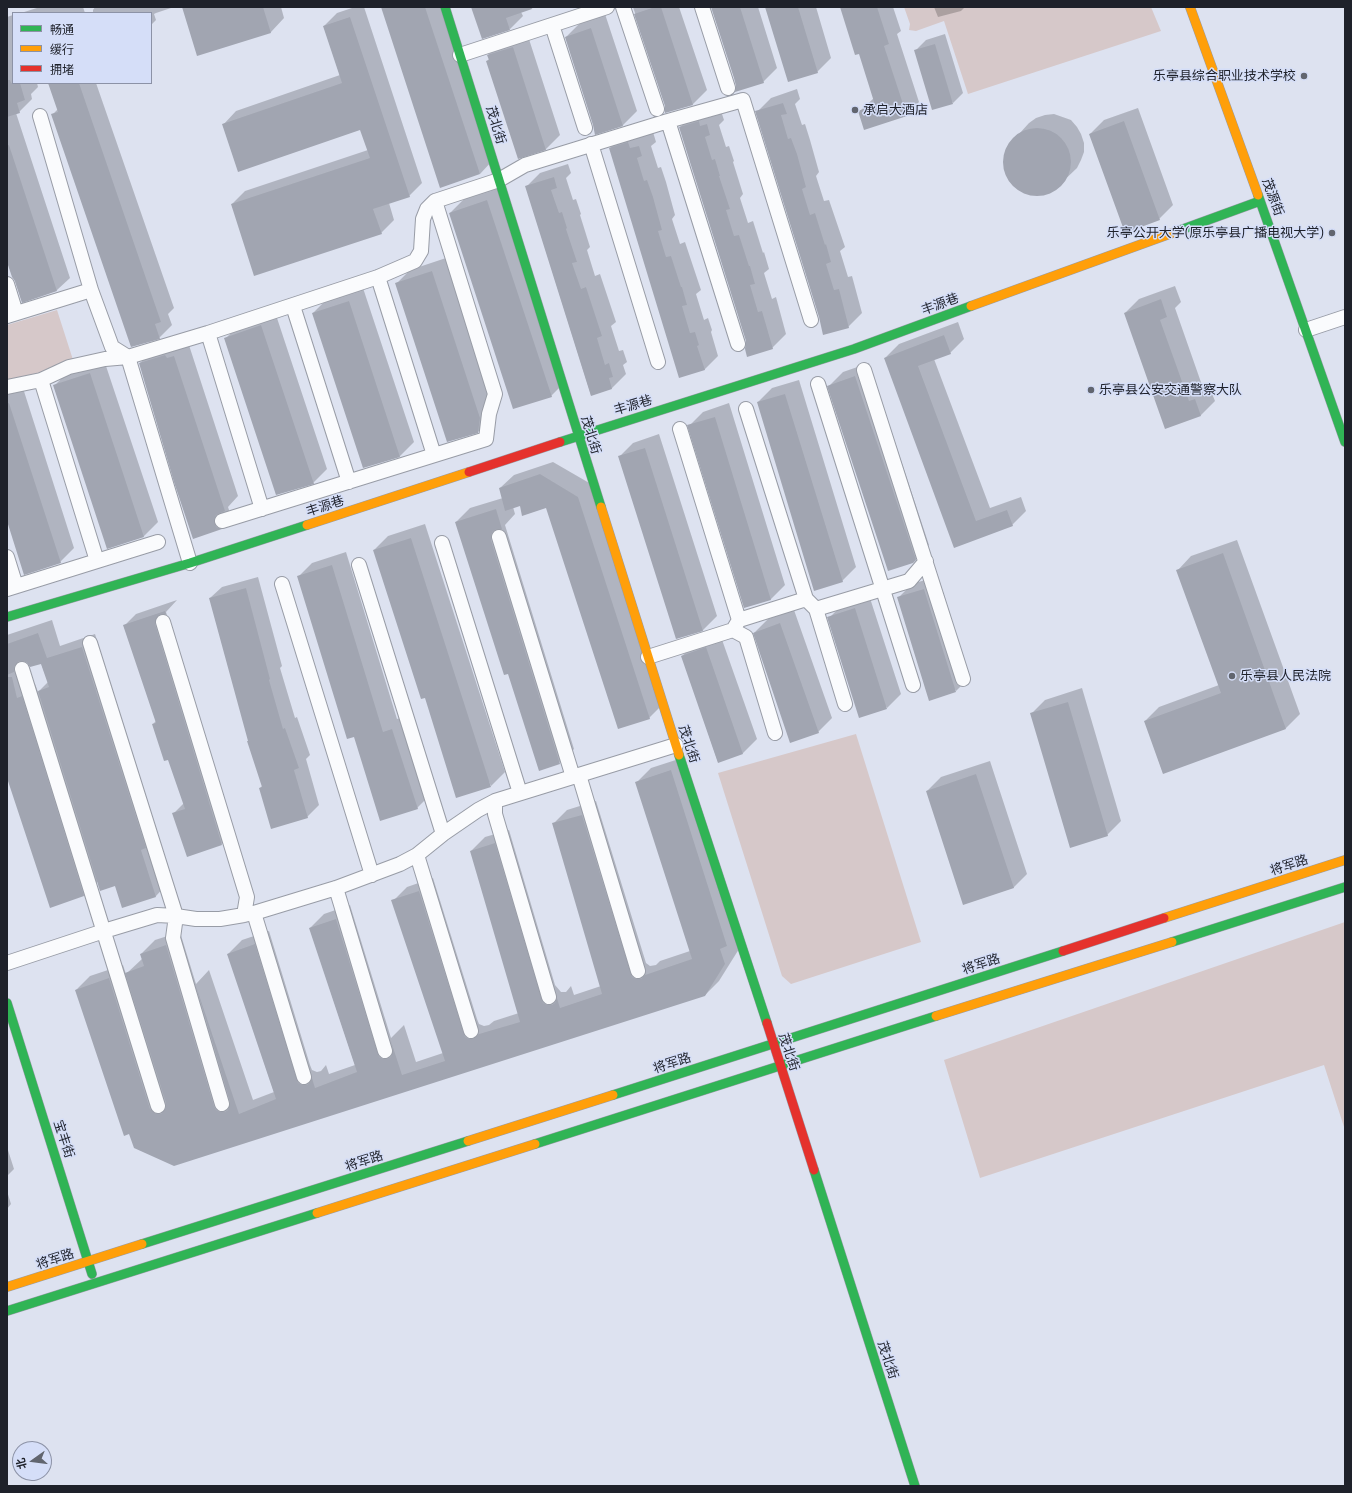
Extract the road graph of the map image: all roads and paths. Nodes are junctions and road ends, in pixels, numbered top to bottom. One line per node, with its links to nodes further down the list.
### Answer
1 (445, 7): 7 (main road, 茂北街)
2 (607, 7): 6 (street)
3 (623, 7): 9 (street)
4 (702, 7): 8 (street)
5 (1190, 7): 16 (main road, 茂源街)
6 (552, 25): 7 (street); 12 (street)
7 (460, 55): 14 (main road, 茂北街)
8 (728, 88)
9 (657, 109)
10 (40, 116): 19 (street)
11 (668, 121): 13 (street); 23 (street); 26 (street)
12 (585, 128)
13 (591, 144): 14 (street); 28 (street)
14 (499, 180): 15 (street); 35 (main road, 茂北街)
15 (435, 201): 17 (street); 37 (street)
16 (1260, 201): 24 (main road, 茂源街); 35 (main road, 丰源巷)
17 (378, 278): 20 (street); 37 (street)
18 (7, 284): 21 (street)
19 (91, 290): 21 (street); 27 (street)
20 (293, 306): 25 (street); 38 (street)
21 (11, 314)
22 (1345, 317): 24 (street)
23 (811, 320)
24 (1306, 330): 36 (main road, 茂源街)
25 (208, 333): 27 (street); 39 (street)
26 (738, 344)
27 (128, 357): 30 (street); 47 (street)
28 (658, 362)
29 (864, 370): 46 (street)
30 (41, 380): 32 (street); 45 (street)
31 (818, 384): 51 (street)
32 (7, 387)
33 (746, 409): 52 (street)
34 (680, 429): 56 (street)
35 (578, 436): 47 (main road, 丰源巷); 58 (main road, 茂北街)
36 (1345, 442)
37 (434, 455): 38 (street)
38 (349, 482): 39 (street)
39 (262, 509): 40 (street)
40 (222, 521)
41 (499, 537): 65 (street)
42 (158, 542): 45 (street)
43 (442, 543): 66 (street)
44 (7, 557): 50 (street)
45 (97, 561): 50 (street)
46 (926, 561): 51 (street); 60 (street)
47 (190, 564): 54 (main road, 丰源巷)
48 (359, 564): 68 (street)
49 (282, 584): 71 (street)
50 (12, 588)
51 (883, 589): 53 (street); 61 (street)
52 (806, 599): 53 (street); 56 (street)
53 (816, 609): 62 (street)
54 (7, 617)
55 (163, 622): 74 (street)
56 (736, 625): 58 (street); 63 (street)
57 (90, 643): 75 (street)
58 (648, 657): 64 (main road, 茂北街)
59 (22, 669): 76 (street)
60 (963, 679)
61 (913, 684)
62 (845, 704)
63 (775, 733)
64 (676, 745): 65 (street); 83 (main road, 茂北街)
65 (576, 776): 66 (street); 78 (street)
66 (520, 794): 67 (street)
67 (495, 801): 68 (street); 79 (street)
68 (443, 834): 69 (street)
69 (417, 854): 71 (street); 82 (street)
70 (1345, 860): 83 (main road, 将军路)
71 (372, 875): 73 (street)
72 (1345, 887): 85 (main road)
73 (336, 888): 74 (street); 84 (street)
74 (249, 914): 75 (street); 86 (street)
75 (176, 916): 76 (street); 87 (street)
76 (104, 931): 77 (street); 88 (street)
77 (7, 963)
78 (638, 970)
79 (549, 997)
80 (7, 1003): 81 (main road, 宝丰街)
81 (10, 1020): 89 (main road, 宝丰街)
82 (471, 1031)
83 (773, 1044): 85 (main road, 茂北街); 89 (main road, 将军路)
84 (385, 1051)
85 (781, 1067): 90 (main road); 93 (main road, 茂北街)
86 (304, 1077)
87 (222, 1104)
88 (158, 1106)
89 (88, 1261): 90 (main road, 宝丰街); 91 (main road, 将军路)
90 (95, 1283): 92 (main road)
91 (7, 1288)
92 (7, 1311)
93 (915, 1486)

